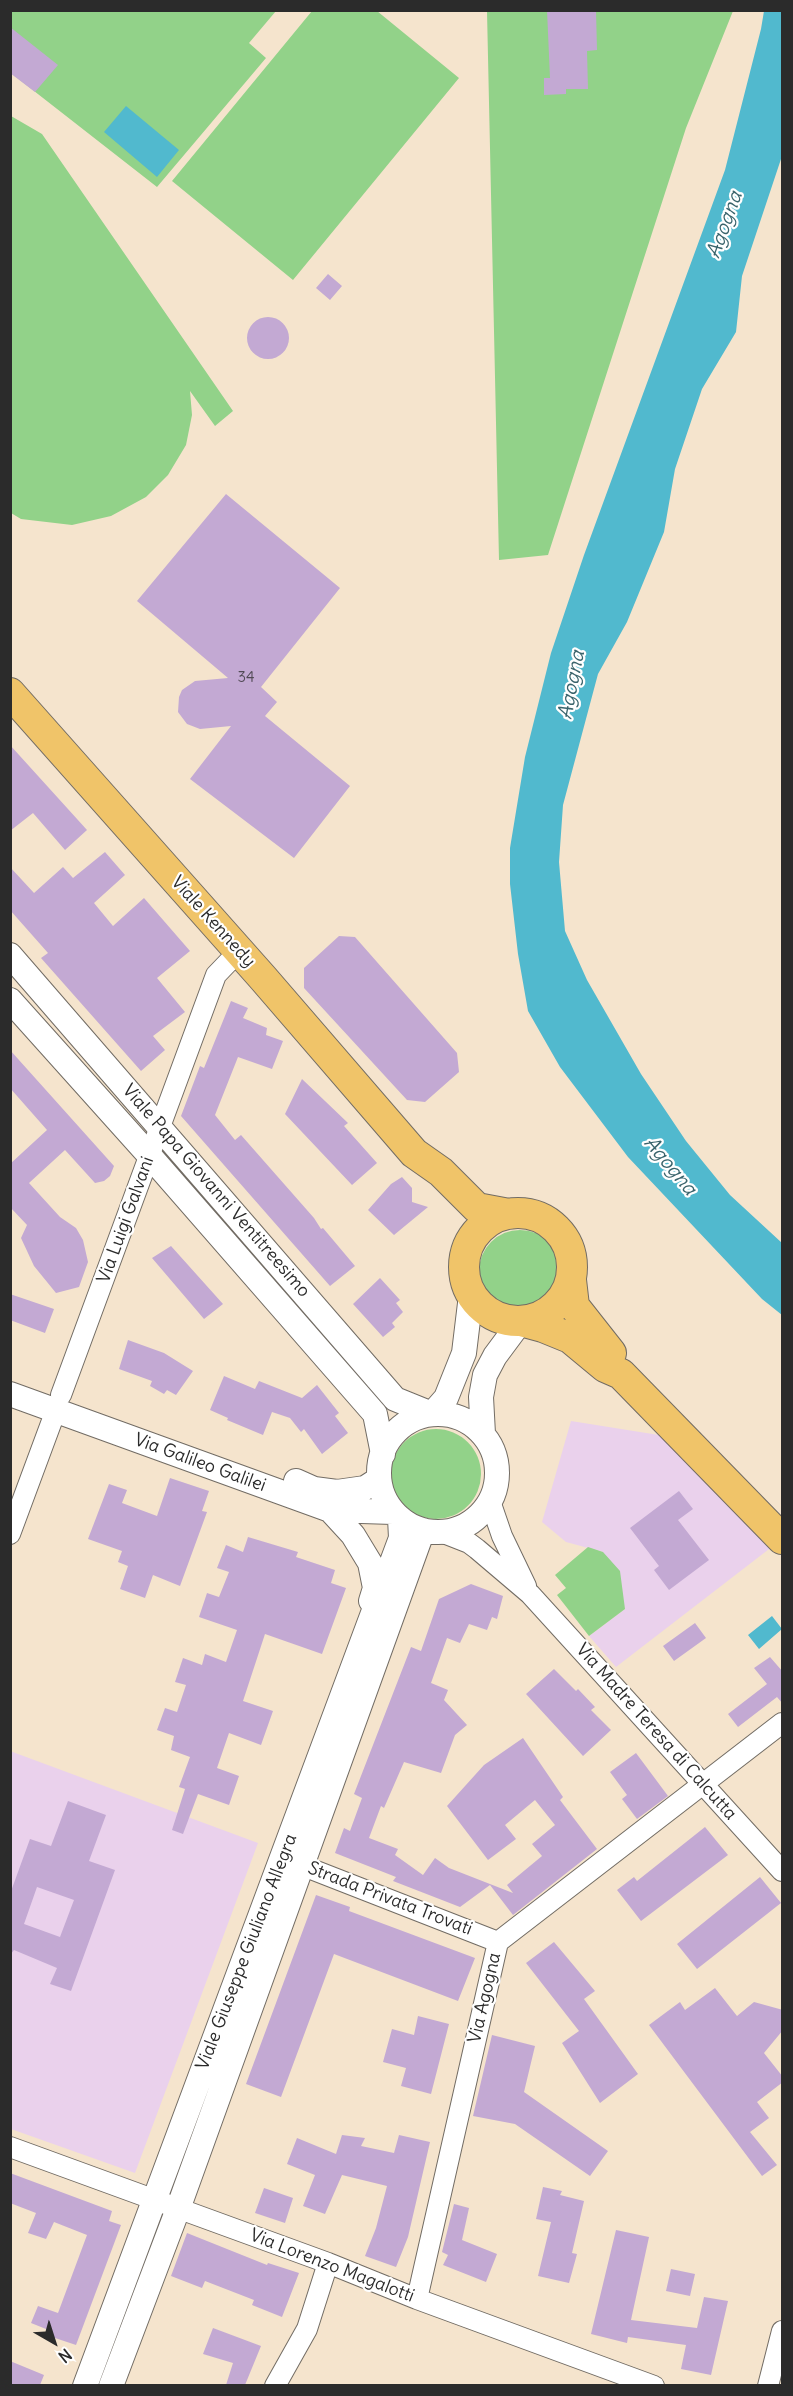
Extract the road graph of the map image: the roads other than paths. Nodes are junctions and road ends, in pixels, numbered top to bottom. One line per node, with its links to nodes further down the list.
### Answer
1 (10, 693): 2 (main road, Viale Kennedy)
2 (239, 951): 5 (street, Via Luigi Galvani); 6 (main road, Viale Kennedy)
3 (10, 955): 5 (street, Viale Papa Giovanni Ventitreesimo)
4 (10, 1000): 7 (street, Viale Papa Giovanni Ventitreesimo)
5 (160, 1125): 7 (street, Via Luigi Galvani); 17 (street, Viale Papa Giovanni Ventitreesimo)
6 (414, 1153): 8 (main road); 9 (main road)
7 (149, 1155): 16 (street, Via Luigi Galvani); 19 (street, Viale Papa Giovanni Ventitreesimo)
8 (509, 1214): 9 (main road); 10 (main road)
9 (467, 1247): 11 (main road)
10 (571, 1280): 12 (main road); 13 (main road)
11 (471, 1295): 12 (main road); 17 (street)
12 (521, 1322): 13 (main road); 18 (street)
13 (621, 1374): 26 (main road)
14 (10, 1376): 16 (street, Via Galileo Galilei)
15 (10, 1394): 16 (street, Via Galileo Galilei)
16 (58, 1402): 20 (street, Via Galileo Galilei); 22 (street, Via Galileo Galilei); 25 (street, Via Luigi Galvani)
17 (432, 1414): 18 (street); 19 (street)
18 (483, 1434): 21 (street)
19 (383, 1454): 20 (street)
20 (379, 1479): 23 (street)
21 (490, 1501): 24 (street); 27 (street, Via Madre Teresa di Calcutta)
22 (330, 1510): 23 (street, Via Galileo Galilei); 28 (street)
23 (397, 1515): 24 (street); 28 (street, Viale Giuseppe Giuliano Allegra)
24 (432, 1531): 27 (street, Via Madre Teresa di Calcutta); 31 (street, Viale Giuseppe Giuliano Allegra)
25 (10, 1534)
26 (783, 1539)
27 (530, 1594): 30 (street, Via Madre Teresa di Calcutta)
28 (369, 1626): 31 (street, Viale Giuseppe Giuliano Allegra)
29 (783, 1723): 30 (street, Via Agogna)
30 (704, 1785): 32 (street, Via Madre Teresa di Calcutta); 33 (street, Via Agogna)
31 (293, 1861): 33 (street, Strada Privata Trovati); 35 (street, Viale Giuseppe Giuliano Allegra); 36 (street, Viale Giuseppe Giuliano Allegra)
32 (783, 1871)
33 (498, 1942): 38 (street, Via Agogna)
34 (10, 2147): 35 (street, Via Lorenzo Magalotti)
35 (154, 2200): 36 (street, Via Lorenzo Magalotti); 41 (street, Viale Giuseppe Giuliano Allegra)
36 (178, 2208): 37 (street, Via Lorenzo Magalotti); 42 (street, Viale Giuseppe Giuliano Allegra)
37 (328, 2263): 38 (street, Via Lorenzo Magalotti); 43 (street)
38 (417, 2299): 44 (street, Via Lorenzo Magalotti)
39 (783, 2331): 40 (street)
40 (767, 2384)
41 (85, 2385)
42 (111, 2385)
43 (275, 2385)
44 (654, 2385)

